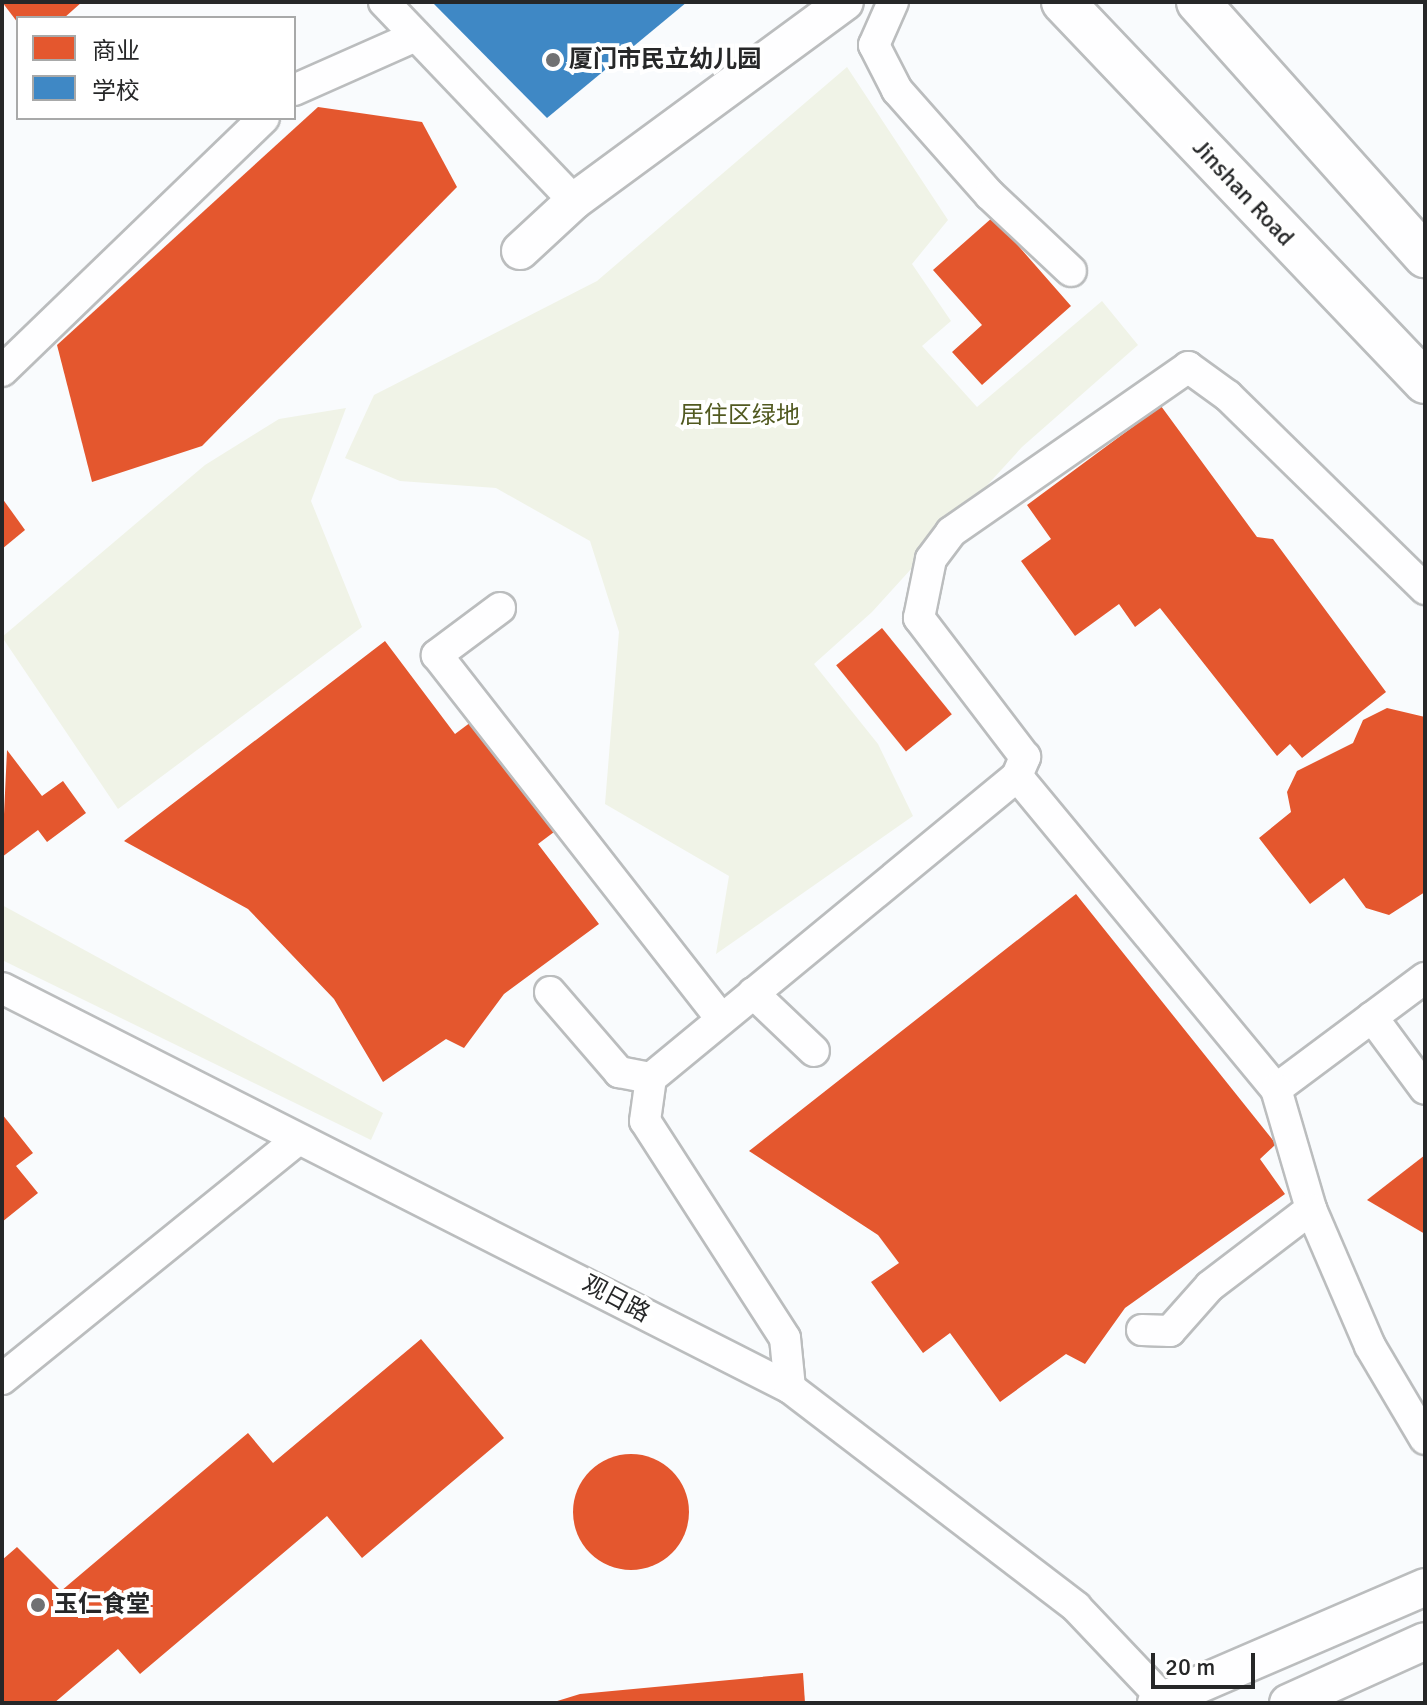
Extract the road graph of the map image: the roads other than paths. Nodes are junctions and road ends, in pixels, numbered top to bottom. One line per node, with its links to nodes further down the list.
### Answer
1 (384, 2): 6 (street)
2 (845, 2): 9 (street)
3 (893, 2): 12 (street)
4 (1063, 2): 14 (main road, Jinshan Road)
5 (1198, 2): 11 (main road)
6 (416, 36): 7 (street); 9 (street)
7 (296, 89)
8 (262, 120): 13 (street)
9 (574, 201): 10 (street)
10 (520, 251)
11 (1425, 256)
12 (1071, 271)
13 (2, 371)
14 (1425, 382)
15 (1425, 589): 17 (street)
16 (500, 608): 23 (street)
17 (1017, 776): 21 (street); 26 (street)
18 (1425, 978): 22 (street)
19 (2, 988): 28 (street, 观日路)
20 (550, 992): 25 (street)
21 (753, 993): 23 (street); 24 (street)
22 (1372, 1017): 26 (street); 27 (street)
23 (721, 1018): 25 (street)
24 (814, 1051)
25 (651, 1078): 32 (street)
26 (1276, 1089): 29 (street)
27 (1425, 1089)
28 (298, 1139): 31 (street); 32 (street, 观日路)
29 (1311, 1209): 30 (street); 33 (street)
30 (1142, 1330)
31 (2, 1379)
32 (790, 1388): 36 (street, 观日路)
33 (1425, 1439)
34 (1425, 1587): 36 (street)
35 (1425, 1641): 37 (street)
36 (1162, 1702)
37 (1288, 1703)

